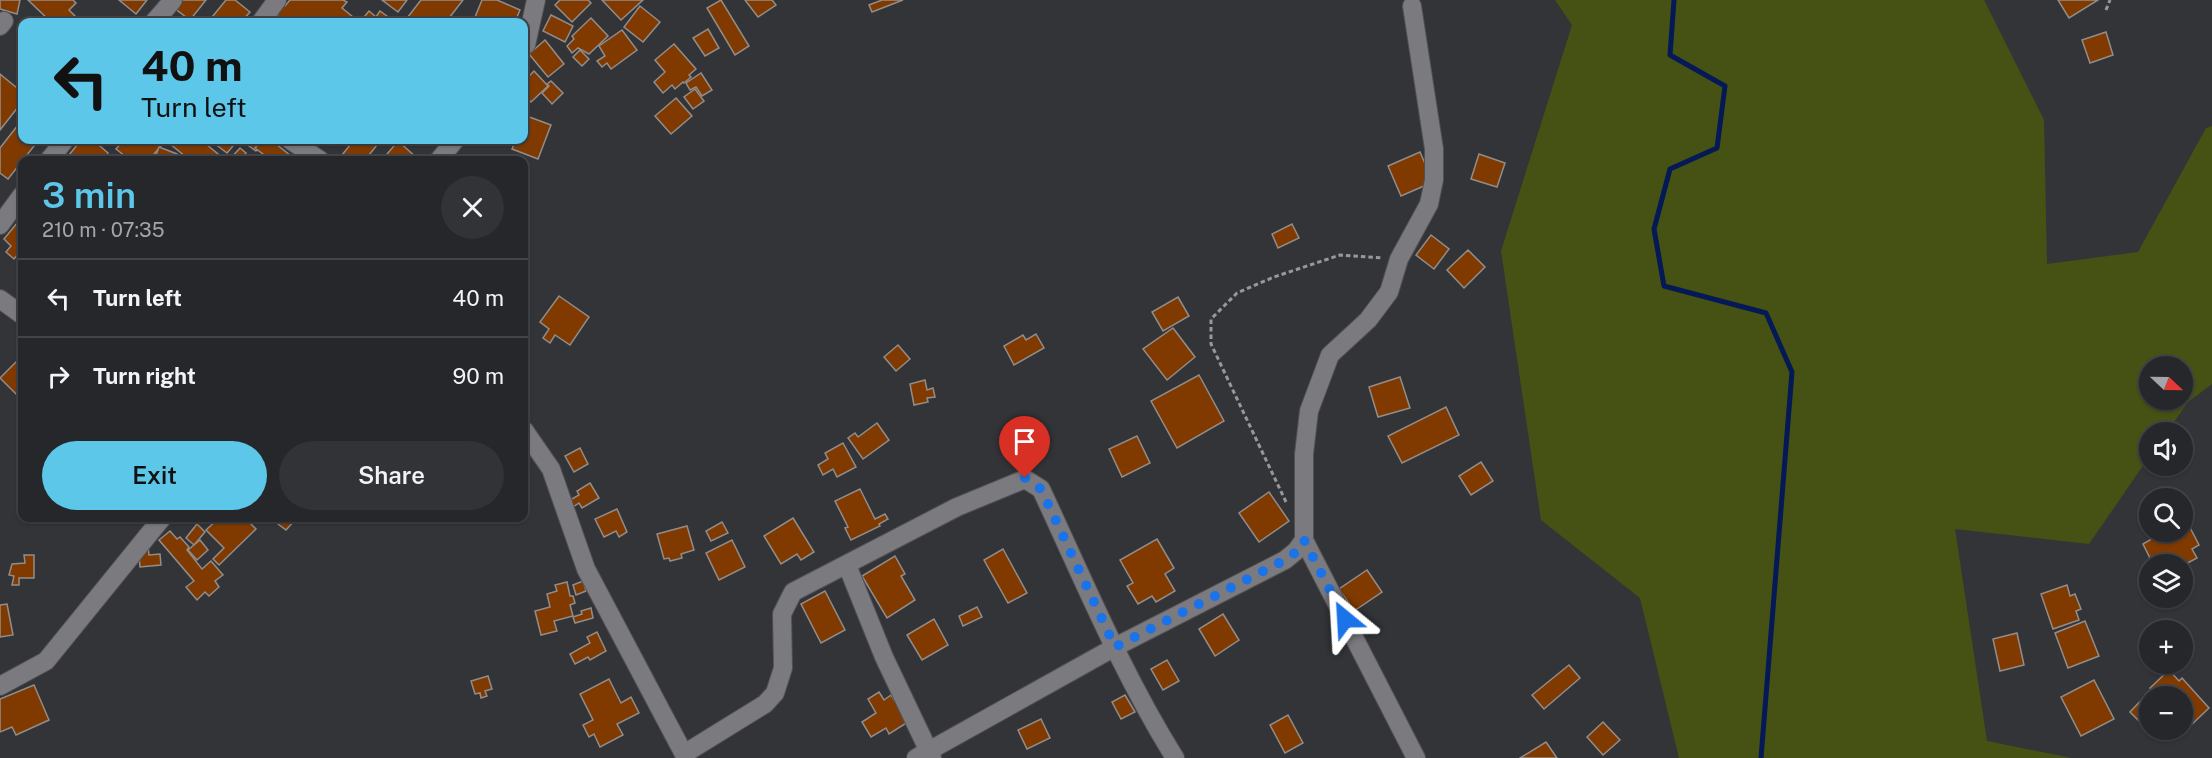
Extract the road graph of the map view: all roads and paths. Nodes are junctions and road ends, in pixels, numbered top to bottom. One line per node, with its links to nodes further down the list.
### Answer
1 (173, 0): 7 (street)
2 (278, 0): 8 (street)
3 (536, 0): 9 (street)
4 (2110, 0): 6 (path)
5 (1412, 6): 18 (street)
6 (2106, 10)
7 (157, 18)
8 (264, 18)
9 (528, 34)
10 (62, 144): 13 (street)
11 (296, 144): 14 (street)
12 (452, 144): 15 (street)
13 (52, 156)
14 (314, 156)
15 (442, 156)
16 (18, 200): 17 (street)
17 (0, 225)
18 (1399, 259): 22 (path); 24 (street)
19 (0, 299): 20 (street)
20 (18, 312)
21 (528, 436): 28 (street)
22 (1290, 509)
23 (159, 522): 27 (street)
24 (1304, 540): 26 (street); 31 (street)
25 (847, 565): 26 (street); 28 (street); 29 (street)
26 (1115, 647): 29 (street); 30 (street)
27 (0, 686)
28 (685, 756)
29 (925, 756)
30 (1175, 758)
31 (1416, 758)

